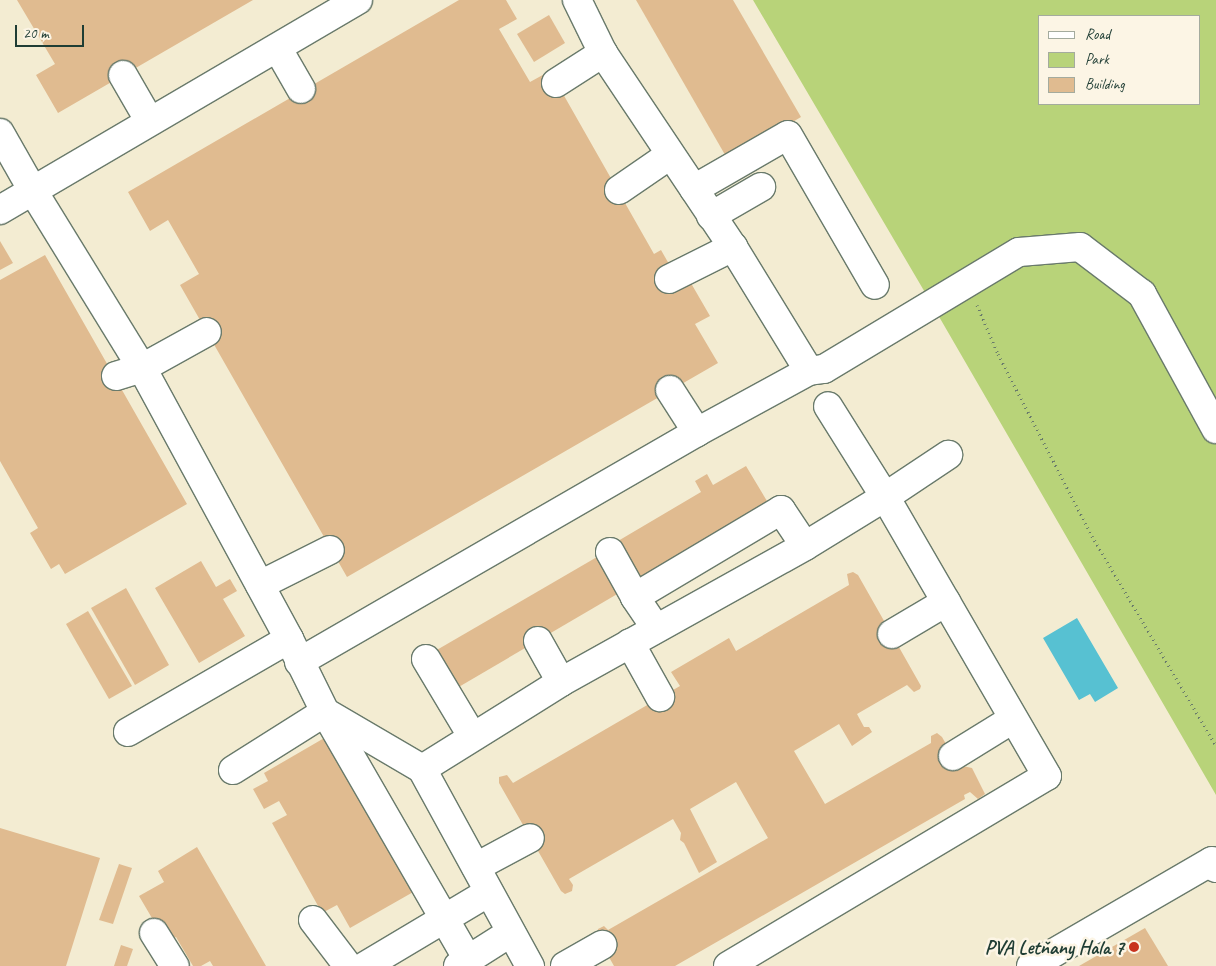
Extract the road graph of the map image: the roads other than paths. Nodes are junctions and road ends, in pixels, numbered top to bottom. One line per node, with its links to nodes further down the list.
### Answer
1 (358, 0): 3 (lane)
2 (577, 0): 4 (lane)
3 (278, 49): 7 (lane); 8 (lane)
4 (603, 53): 6 (lane); 10 (lane)
5 (123, 75): 8 (lane)
6 (556, 84)
7 (301, 89)
8 (150, 120): 14 (lane)
9 (0, 133): 14 (lane)
10 (670, 155): 12 (lane); 13 (lane)
11 (761, 187): 16 (lane)
12 (694, 189): 16 (lane); 19 (lane)
13 (620, 190)
14 (33, 191): 15 (lane); 21 (lane)
15 (0, 210)
16 (712, 216): 17 (lane)
17 (733, 247): 18 (lane); 22 (lane)
18 (669, 279)
19 (875, 285)
20 (207, 332): 21 (lane)
21 (142, 368): 23 (lane); 33 (lane)
22 (809, 371): 26 (lane); 27 (lane)
23 (116, 376)
24 (670, 390): 27 (lane)
25 (828, 406): 29 (lane)
26 (1216, 429)
27 (697, 432): 40 (lane)
28 (948, 455): 29 (lane)
29 (885, 497): 30 (lane); 35 (lane)
30 (804, 546): 34 (lane); 36 (lane)
31 (330, 550): 33 (lane)
32 (610, 552): 34 (lane)
33 (260, 585): 40 (lane)
34 (635, 597): 36 (lane)
35 (946, 602): 37 (lane); 45 (lane)
36 (655, 627): 39 (lane)
37 (892, 634)
38 (538, 640): 42 (lane)
39 (630, 643): 42 (lane); 43 (lane)
40 (294, 650): 44 (lane); 46 (lane)
41 (426, 659): 47 (lane)
42 (561, 682): 47 (lane)
43 (660, 697)
44 (325, 712): 49 (lane); 50 (lane); 56 (lane)
45 (1014, 719): 48 (lane); 66 (lane)
46 (128, 732)
47 (472, 736): 49 (lane)
48 (953, 756)
49 (422, 769): 52 (lane)
50 (233, 770)
51 (530, 838): 52 (lane)
52 (476, 867): 54 (lane)
53 (1216, 868): 67 (lane)
54 (489, 892): 56 (lane); 58 (lane)
55 (313, 920): 62 (lane)
56 (445, 920): 60 (lane); 63 (lane)
57 (154, 933): 61 (lane)
58 (510, 933): 60 (lane); 64 (lane)
59 (602, 945): 65 (lane)
60 (463, 963)
61 (175, 966)
62 (348, 966)
63 (365, 966)
64 (530, 966)
65 (565, 966)
66 (728, 966)
67 (1031, 966)

